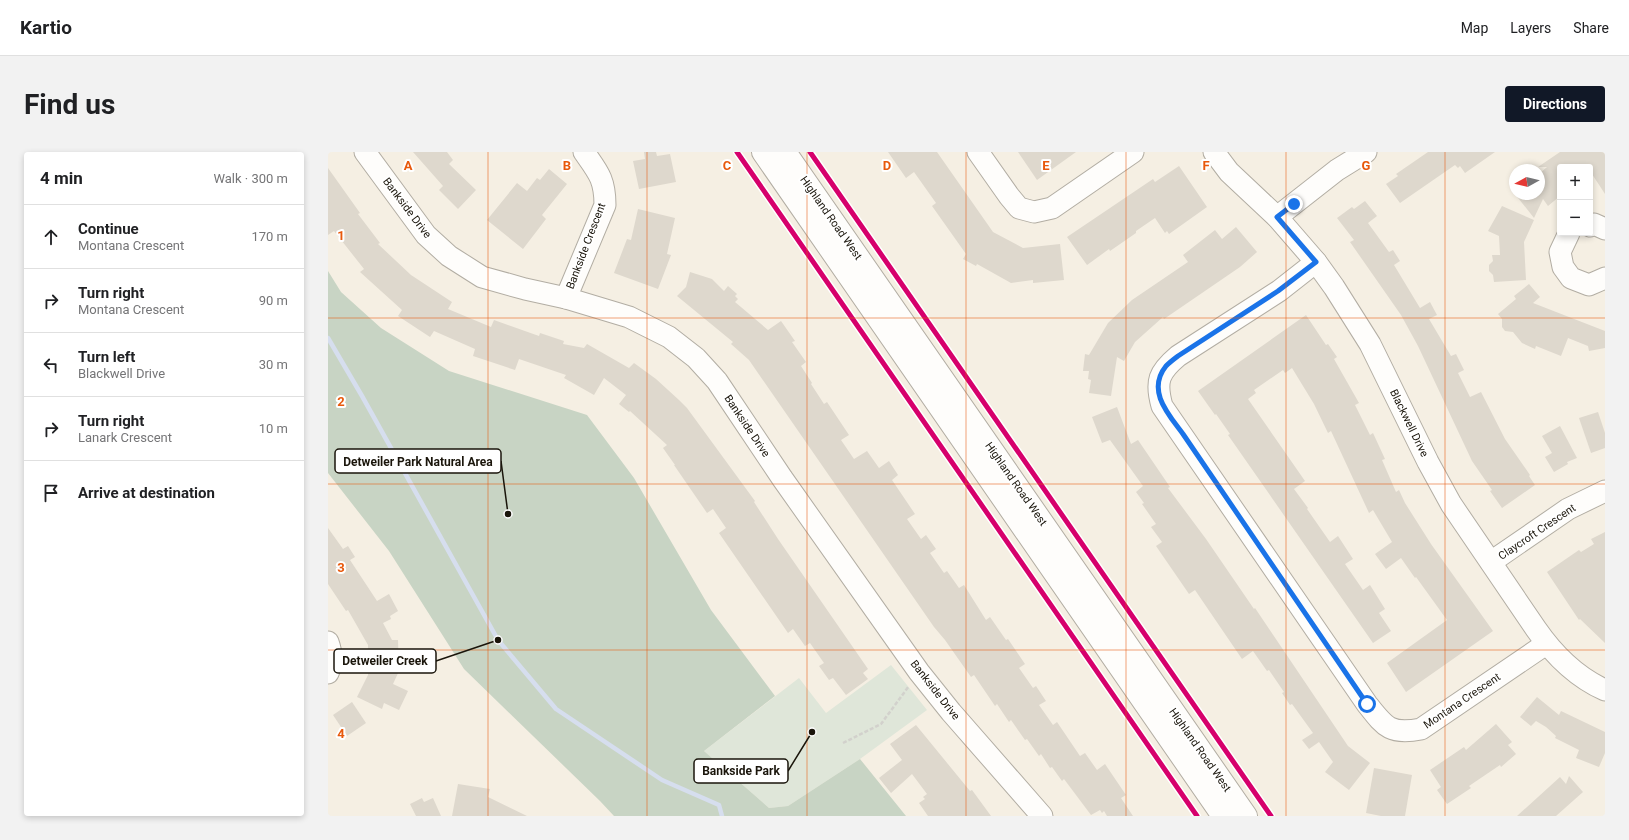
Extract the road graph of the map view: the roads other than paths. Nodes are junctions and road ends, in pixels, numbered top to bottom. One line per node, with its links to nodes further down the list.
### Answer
1 (365, 152): 15 (street, Bankside Drive)
2 (584, 152): 15 (street, Bankside Crescent)
3 (763, 152): 23 (main road, Highland Road West)
4 (785, 152): 24 (main road, Highland Road West)
5 (978, 152): 6 (street)
6 (1133, 152)
7 (1214, 152): 9 (street, Blackwell Drive)
8 (1366, 152): 9 (street)
9 (1277, 217): 13 (street, Blackwell Drive)
10 (1593, 224): 11 (street)
11 (1605, 229)
12 (1568, 236): 14 (street)
13 (1316, 262): 17 (street, Blackwell Drive); 19 (street, Montana Crescent)
14 (1605, 278)
15 (566, 298): 22 (street, Bankside Drive)
16 (1605, 491): 17 (street, Claycroft Crescent)
17 (1491, 562): 19 (street, Blackwell Drive)
18 (328, 642): 20 (street)
19 (1546, 644): 21 (street, Blackwell Drive)
20 (328, 673)
21 (1605, 690)
22 (1042, 816)
23 (1224, 816)
24 (1246, 816)

